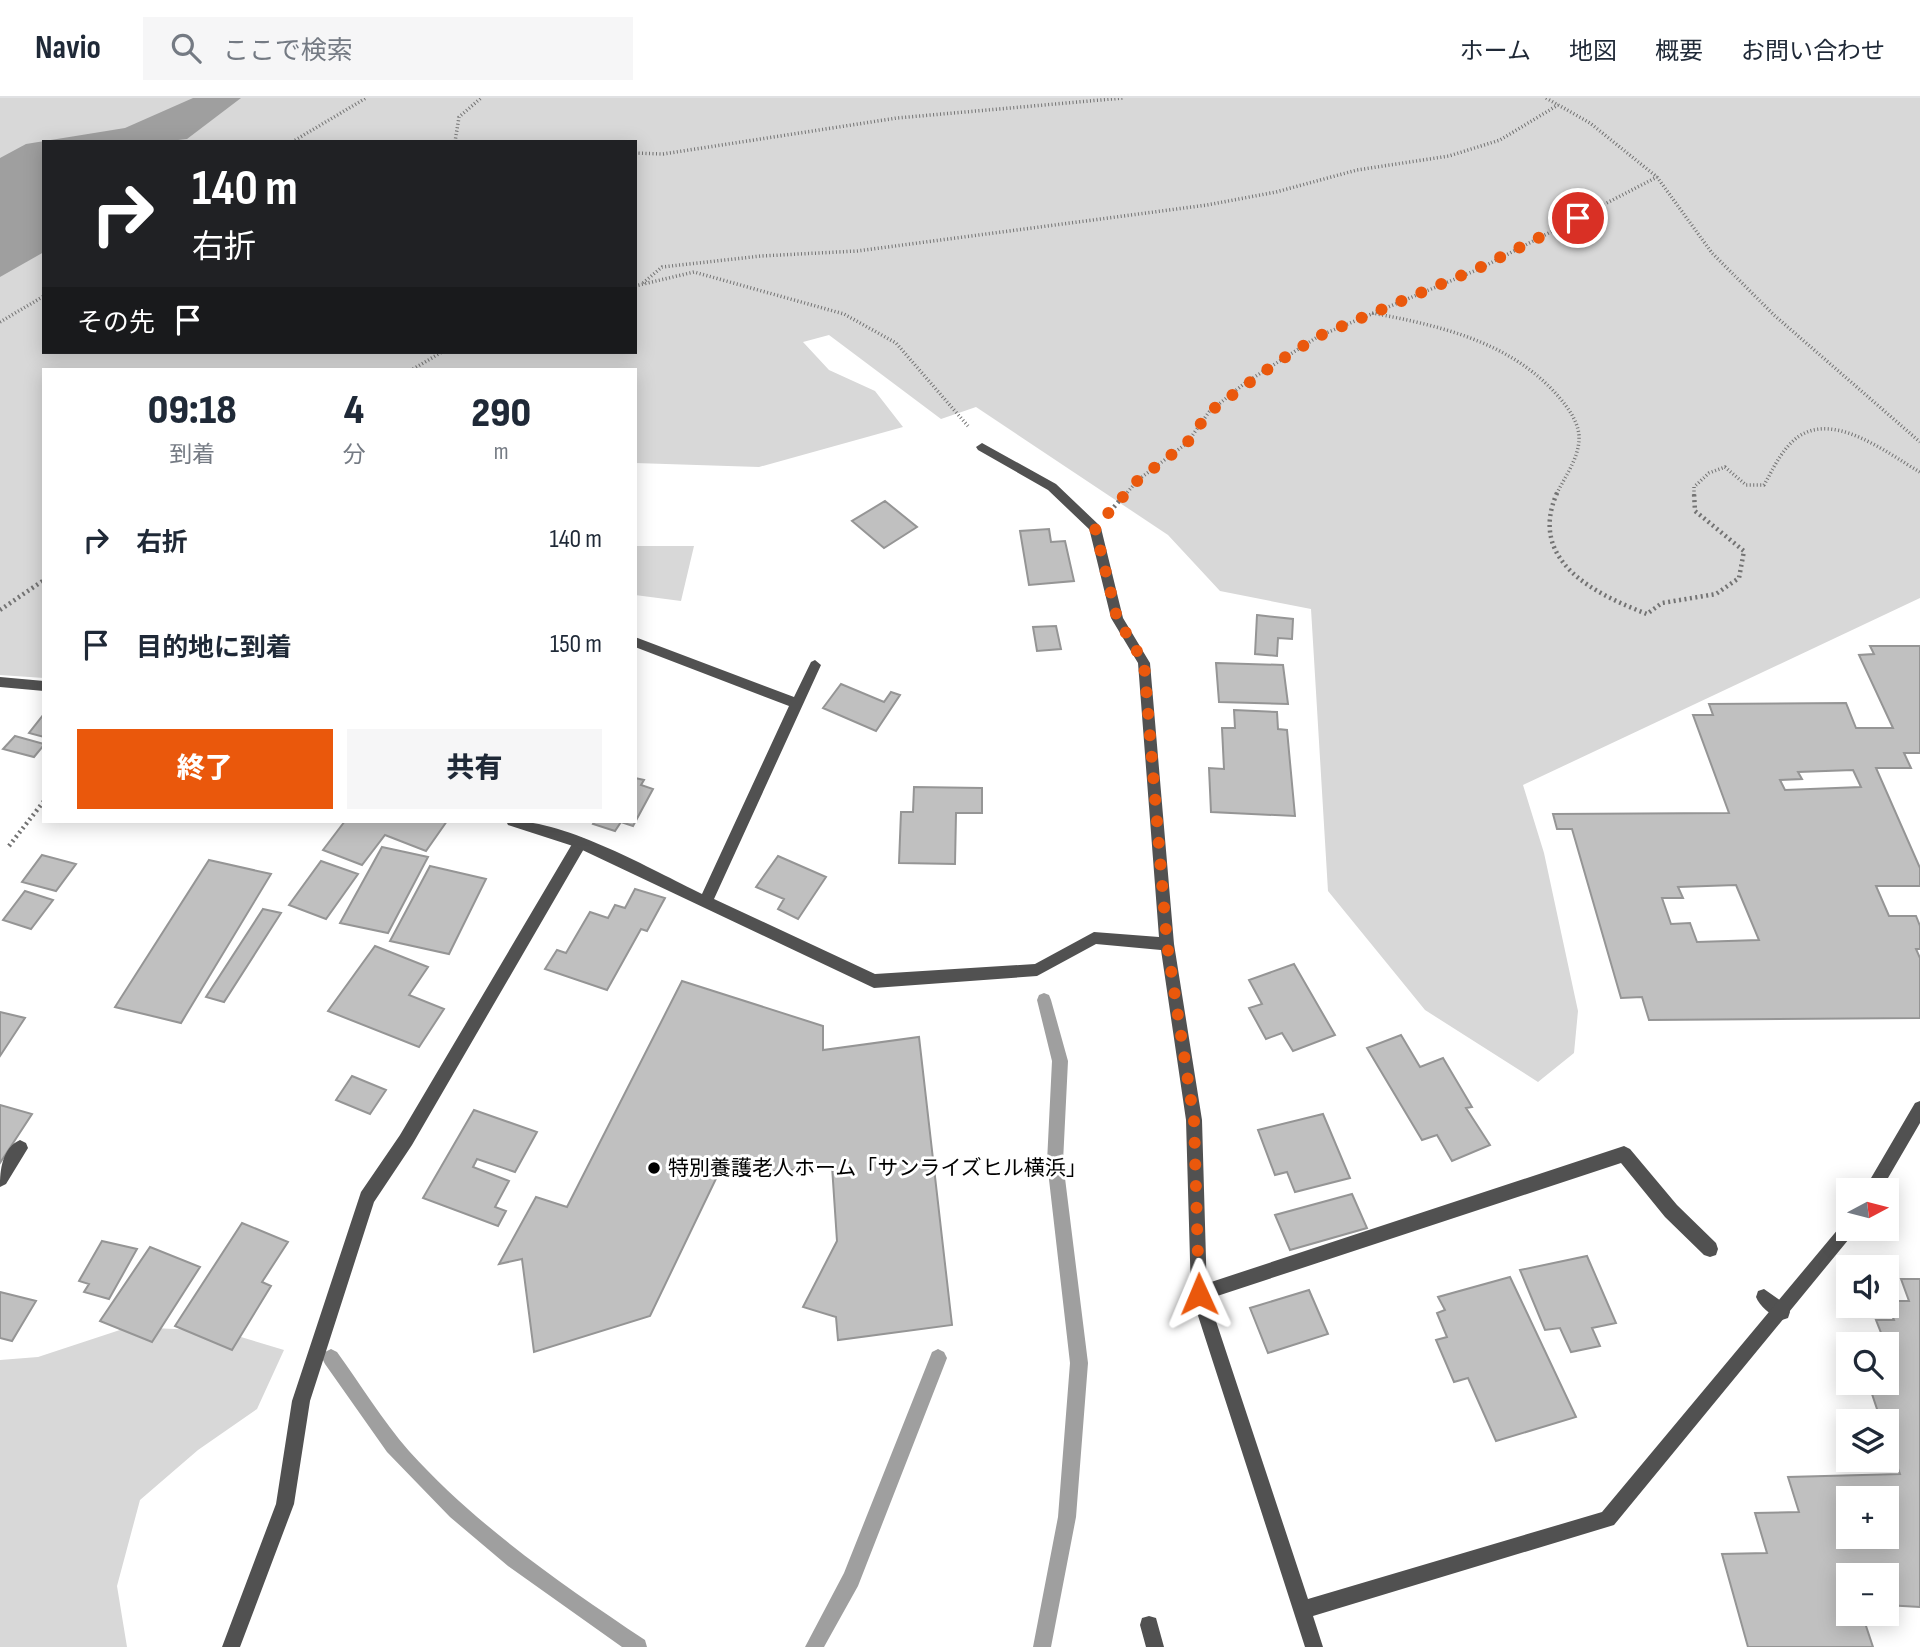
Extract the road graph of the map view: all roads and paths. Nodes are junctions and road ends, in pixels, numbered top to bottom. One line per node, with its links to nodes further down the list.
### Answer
1 (366, 98): 6 (path)
2 (481, 98): 7 (path)
3 (1123, 98): 8 (path)
4 (1546, 98): 5 (path)
5 (1558, 105): 9 (path); 10 (path)
6 (295, 140)
7 (455, 140)
8 (637, 153)
9 (1657, 177): 13 (path); 17 (path)
10 (643, 283): 11 (path); 18 (path)
11 (637, 285)
12 (42, 297): 14 (path)
13 (1372, 313): 19 (path); 20 (path)
14 (0, 321)
15 (438, 354): 16 (path)
16 (414, 368)
17 (1920, 442)
18 (982, 447): 20 (street)
19 (1920, 472)
20 (1095, 528): 33 (street)
21 (42, 581): 22 (path)
22 (0, 610)
23 (637, 643): 27 (street)
24 (815, 664): 27 (street)
25 (0, 682): 26 (street)
26 (42, 686)
27 (797, 704): 32 (street)
28 (42, 804): 31 (path)
29 (519, 823): 30 (street)
30 (580, 843): 32 (street); 45 (street)
31 (9, 846)
32 (706, 900): 33 (street)
33 (1167, 944): 40 (street)
34 (1920, 1108): 36 (street)
35 (20, 1148): 37 (street)
36 (1879, 1178)
37 (0, 1179)
38 (1839, 1241): 42 (street)
39 (1710, 1249): 40 (street)
40 (1199, 1294): 43 (street)
41 (1764, 1297): 42 (street)
42 (1782, 1312): 43 (street)
43 (1303, 1610): 47 (street)
44 (1149, 1625): 46 (street)
45 (231, 1647)
46 (1155, 1647)
47 (1314, 1647)

